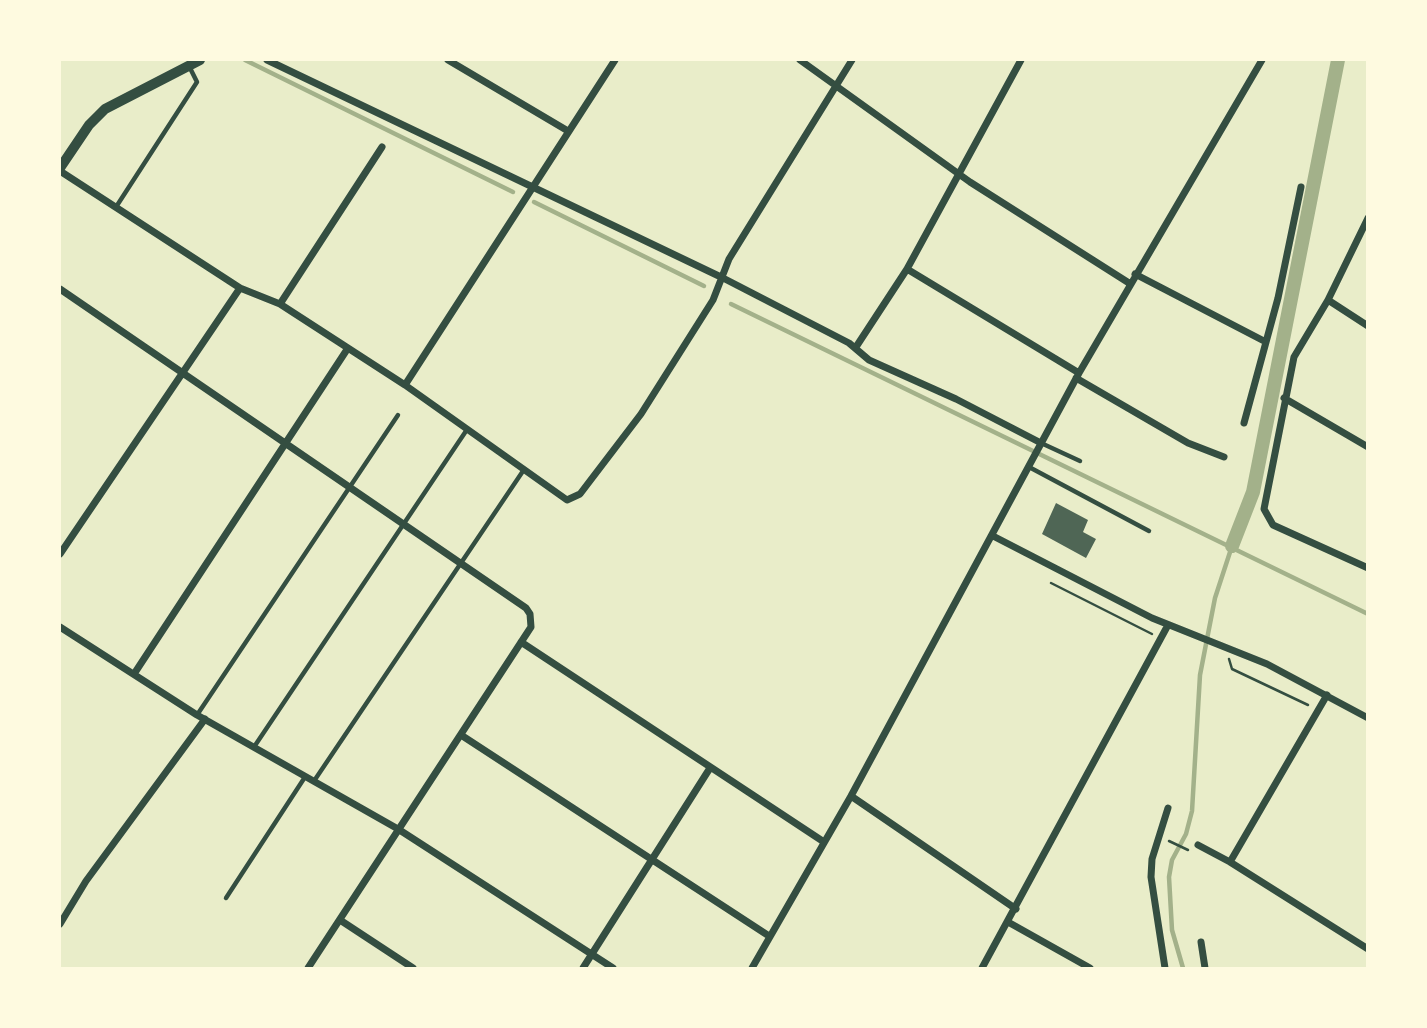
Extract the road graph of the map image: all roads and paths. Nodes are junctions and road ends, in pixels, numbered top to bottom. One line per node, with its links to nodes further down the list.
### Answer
1 (200, 60): 9 (street)
2 (267, 60): 15 (street)
3 (448, 60): 11 (street)
4 (615, 60): 11 (street)
5 (800, 60): 10 (street)
6 (852, 60): 10 (street)
7 (1021, 60): 14 (street)
8 (1262, 60): 20 (street)
9 (189, 66): 13 (street); 17 (lane)
10 (836, 84): 14 (street); 21 (street)
11 (568, 131): 15 (street)
12 (382, 147): 26 (street)
13 (60, 169): 17 (street)
14 (959, 172): 19 (street); 22 (street)
15 (531, 187): 21 (street); 33 (street)
16 (1301, 187): 28 (street)
17 (116, 207): 23 (street)
18 (1367, 218): 25 (street)
19 (906, 269): 29 (street); 32 (street)
20 (1135, 274): 22 (street); 28 (street)
21 (723, 278): 29 (street); 44 (street)
22 (1129, 283): 32 (street)
23 (240, 288): 26 (street); 31 (street)
24 (60, 289): 31 (street)
25 (1328, 300): 27 (street); 34 (street)
26 (280, 304): 30 (street)
27 (1367, 326)
28 (1264, 341): 36 (street)
29 (856, 347): 39 (street)
30 (348, 348): 33 (street); 38 (street)
31 (183, 374): 38 (street); 49 (street)
32 (1078, 376): 39 (street); 41 (street)
33 (405, 385): 37 (street)
34 (1284, 398): 40 (street); 51 (street)
35 (398, 415): 45 (lane)
36 (1244, 423)
37 (466, 431): 44 (street); 46 (lane)
38 (286, 444): 45 (street); 58 (street)
39 (1040, 446): 42 (lane); 43 (street)
40 (1367, 447)
41 (1224, 457)
42 (1080, 461)
43 (1031, 464): 47 (lane); 48 (street)
44 (523, 471): 50 (lane)
45 (350, 488): 46 (street); 61 (lane)
46 (403, 526): 50 (street); 65 (lane)
47 (1149, 531)
48 (993, 536): 53 (street); 69 (street)
49 (60, 554)
50 (458, 564): 56 (street); 68 (lane)
51 (1367, 568)
52 (1051, 583): 55 (path)
53 (1168, 625): 55 (street); 59 (street)
54 (60, 627): 58 (street)
55 (1162, 639): 79 (street)
56 (521, 642): 64 (street); 66 (street)
57 (1220, 654): 60 (path)
58 (134, 674): 61 (street)
59 (1327, 695): 60 (street); 62 (street)
60 (1320, 711): 77 (street)
61 (197, 715): 63 (street)
62 (1367, 718)
63 (205, 719): 65 (street); 82 (street)
64 (461, 735): 71 (street); 76 (street)
65 (254, 747): 67 (street)
66 (710, 768): 72 (street); 76 (street)
67 (305, 776): 68 (street); 78 (lane)
68 (314, 781): 71 (street)
69 (851, 796): 72 (street); 79 (street)
70 (1168, 808): 94 (street)
71 (398, 829): 80 (street); 86 (street)
72 (824, 842): 83 (street)
73 (1171, 843): 75 (path)
74 (1198, 845): 77 (street)
75 (1188, 849)
76 (654, 860): 83 (street); 86 (street)
77 (1230, 862): 85 (street)
78 (226, 898)
79 (1016, 909): 81 (street)
80 (340, 920): 87 (street); 88 (street)
81 (1008, 922): 92 (street); 93 (street)
82 (60, 924)
83 (769, 936): 91 (street)
84 (1201, 942): 95 (street)
85 (1367, 949)
86 (592, 955): 89 (street); 90 (street)
87 (308, 968)
88 (412, 968)
89 (583, 968)
90 (613, 968)
91 (752, 968)
92 (982, 968)
93 (1090, 968)
94 (1165, 968)
95 (1205, 968)

